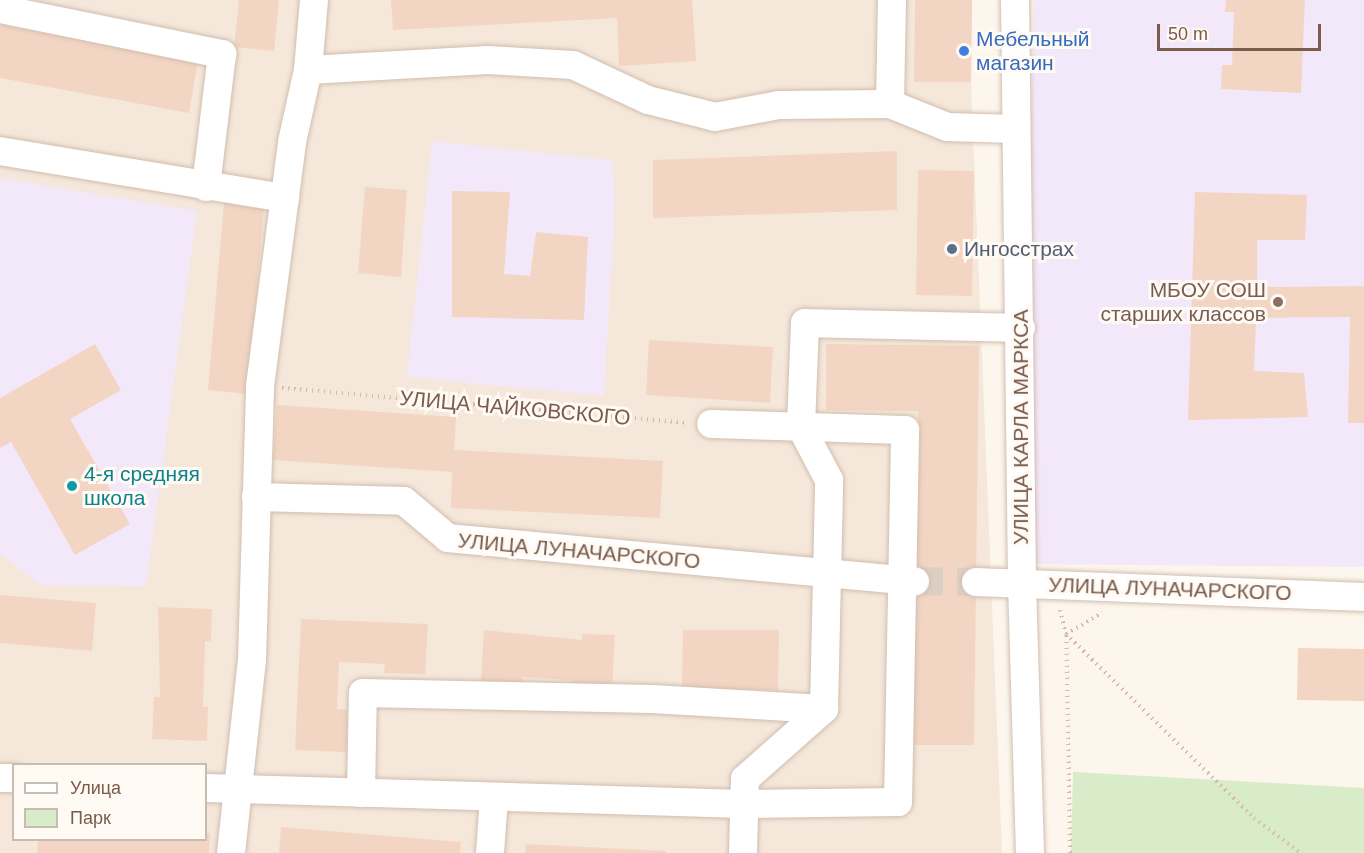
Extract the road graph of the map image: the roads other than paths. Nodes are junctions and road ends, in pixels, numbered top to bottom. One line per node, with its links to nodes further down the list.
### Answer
1 (314, 0): 5 (street)
2 (892, 0): 6 (street)
3 (1015, 0): 7 (street, УЛИЦА КАРЛА МАРКСА)
4 (0, 9): 9 (street)
5 (308, 70): 6 (street); 10 (street)
6 (890, 104): 7 (street)
7 (1016, 129): 11 (street, УЛИЦА КАРЛА МАРКСА)
8 (0, 151): 9 (street)
9 (206, 187): 10 (street)
10 (285, 198): 14 (street)
11 (1021, 328): 13 (street); 18 (street, УЛИЦА КАРЛА МАРКСА)
12 (711, 424): 13 (street)
13 (801, 427): 15 (street); 16 (street)
14 (256, 497): 15 (street, УЛИЦА ЛУНАЧАРСКОГО); 22 (street)
15 (827, 574): 16 (street, УЛИЦА ЛУНАЧАРСКОГО); 20 (street)
16 (909, 580): 25 (street)
17 (976, 582): 18 (street, УЛИЦА ЛУНАЧАРСКОГО)
18 (1022, 583): 19 (street, УЛИЦА ЛУНАЧАРСКОГО); 29 (street, УЛИЦА КАРЛА МАРКСА)
19 (1364, 597)
20 (824, 709): 23 (street); 25 (street)
21 (207, 788): 22 (street)
22 (238, 790): 23 (street); 26 (street)
23 (361, 793): 24 (street)
24 (494, 796): 25 (street); 27 (street)
25 (744, 804): 28 (street)
26 (231, 853)
27 (490, 853)
28 (743, 853)
29 (1030, 853)

